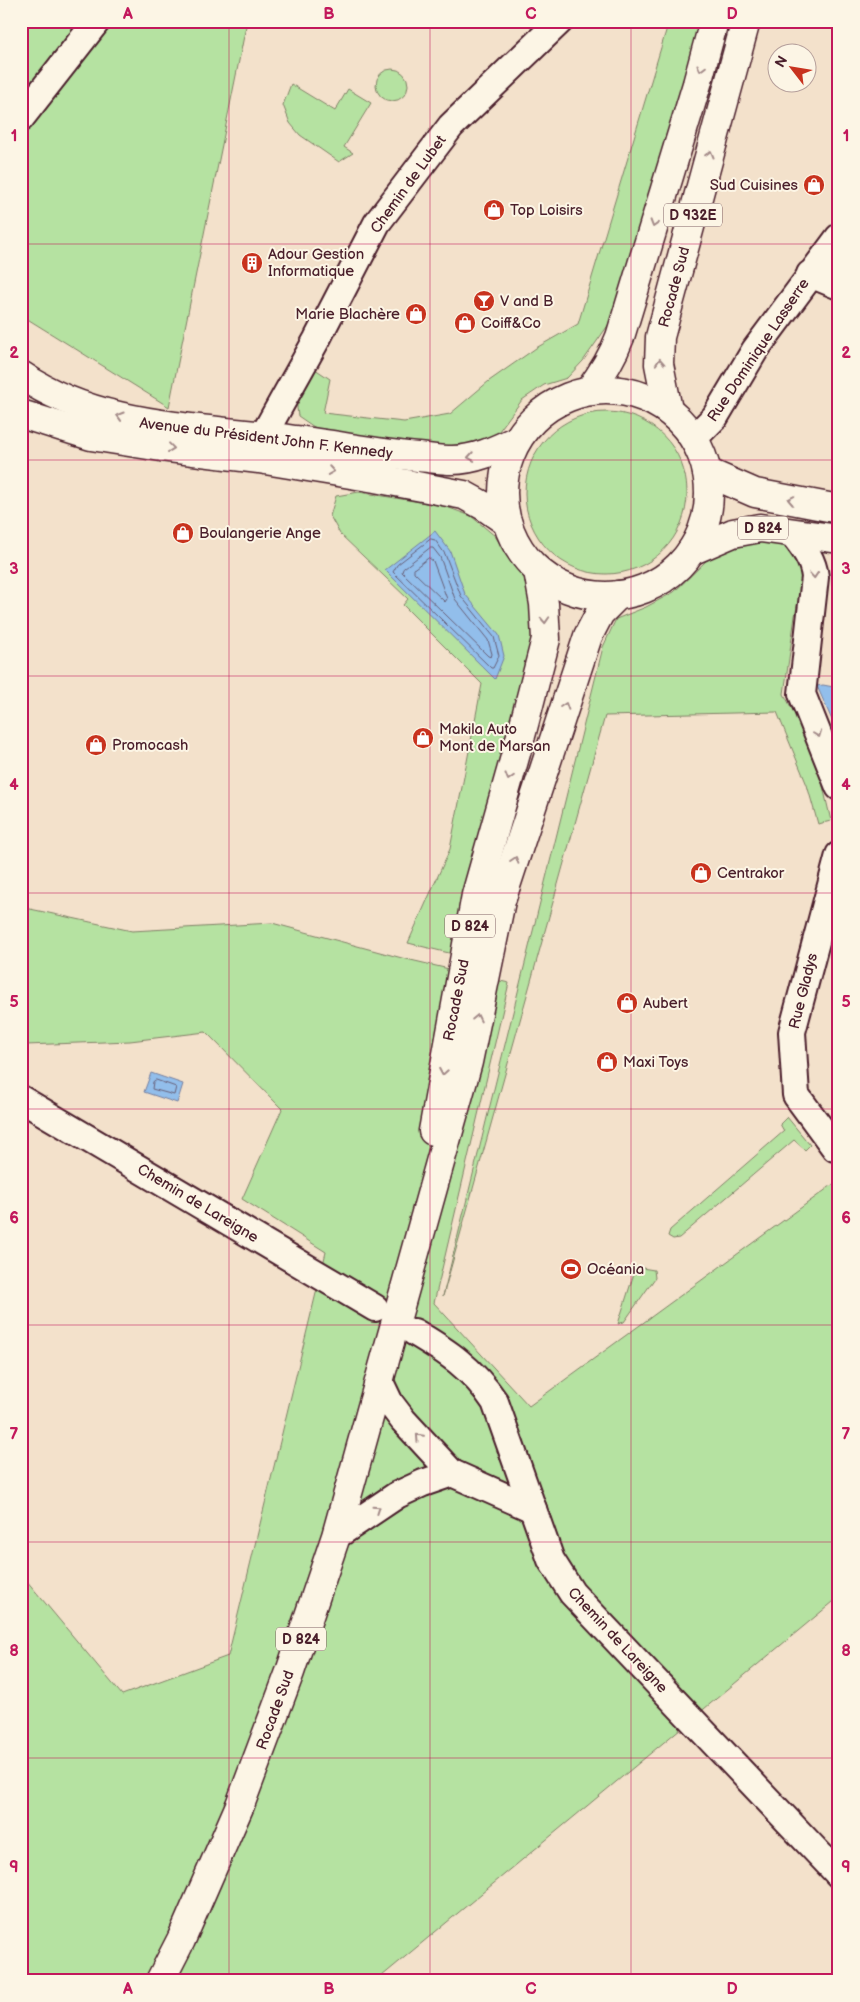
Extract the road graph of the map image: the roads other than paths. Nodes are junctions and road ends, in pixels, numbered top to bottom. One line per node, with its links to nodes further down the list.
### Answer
1 (97, 21): 5 (street)
2 (560, 21): 15 (street, Chemin de Lubet)
3 (714, 21): 10 (main road, D 932E, one-way to 10)
4 (746, 21): 11 (main road, Rocade Sud / D 932E, one-way to 4)
5 (21, 118)
6 (839, 237): 7 (street, Rue Dominique Lasserre)
7 (810, 274): 8 (street); 13 (street, Rue Dominique Lasserre)
8 (839, 286)
9 (21, 376): 15 (main road, Avenue du Président John F. Kennedy, one-way to 9)
10 (589, 391): 11 (main road); 14 (main road)
11 (668, 410): 13 (main road)
12 (21, 414): 15 (main road, Avenue du Président John F. Kennedy, one-way to 15)
13 (694, 438): 16 (main road)
14 (517, 440): 15 (main road, Avenue du Président John F. Kennedy, one-way to 15); 18 (main road)
15 (261, 447): 18 (main road, Avenue du Président John F. Kennedy, one-way to 18)
16 (707, 472): 17 (main road, D 824, one-way to 16); 21 (main road)
17 (839, 509)
18 (506, 522): 22 (main road)
19 (792, 532): 20 (main road, D 824); 21 (main road, D 824); 24 (street, one-way to 24)
20 (839, 539)
21 (691, 551): 23 (main road)
22 (538, 571): 23 (main road); 28 (main road, Rocade Sud / D 824, one-way to 28)
23 (618, 595): 28 (main road, Rocade Sud / D 824, one-way to 23)
24 (839, 787)
25 (839, 855): 27 (street, Rue Gladys)
26 (21, 1099): 29 (street, Chemin de Lareigne)
27 (835, 1148)
28 (407, 1285): 31 (main road, Rocade Sud / D 824)
29 (375, 1308)
30 (414, 1332): 33 (street, Chemin de Lareigne)
31 (380, 1382): 32 (street, one-way to 31); 34 (main road, Rocade Sud / D 824)
32 (452, 1473): 33 (street); 34 (street, one-way to 32)
33 (533, 1509): 35 (street, Chemin de Lareigne)
34 (336, 1536): 36 (main road, Rocade Sud / D 824)
35 (839, 1875)
36 (160, 1981)

